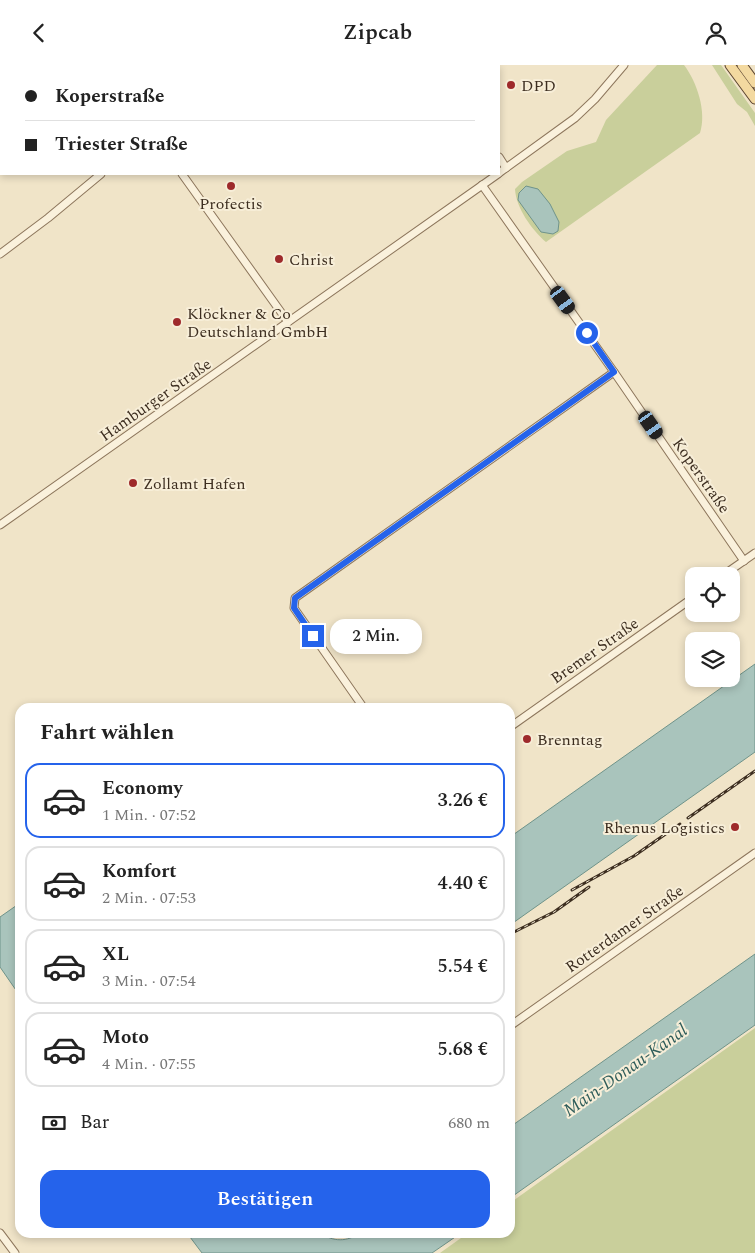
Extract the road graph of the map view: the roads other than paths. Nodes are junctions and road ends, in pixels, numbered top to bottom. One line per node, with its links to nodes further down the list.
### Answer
1 (624, 65): 7 (street, Hamburger Straße)
2 (730, 65): 5 (main road)
3 (742, 65): 4 (main road)
4 (755, 83)
5 (755, 99)
6 (500, 159): 7 (street)
7 (506, 168): 8 (street, Hamburger Straße)
8 (500, 172)
9 (100, 175): 13 (street)
10 (183, 175): 14 (street)
11 (497, 175): 12 (street, Hamburger Straße)
12 (482, 185): 14 (street, Hamburger Straße); 15 (street, Koperstraße)
13 (0, 254)
14 (288, 322): 16 (street, Hamburger Straße)
15 (614, 372): 18 (street, Koperstraße); 21 (street)
16 (0, 525)
17 (755, 553): 18 (street)
18 (744, 561): 19 (street)
19 (735, 567)
20 (685, 603): 22 (street, Bremer Straße)
21 (360, 703)
22 (515, 723)
23 (755, 853): 24 (street, Rotterdamer Straße)
24 (515, 1021)
25 (0, 1233): 26 (street)
26 (13, 1252)

